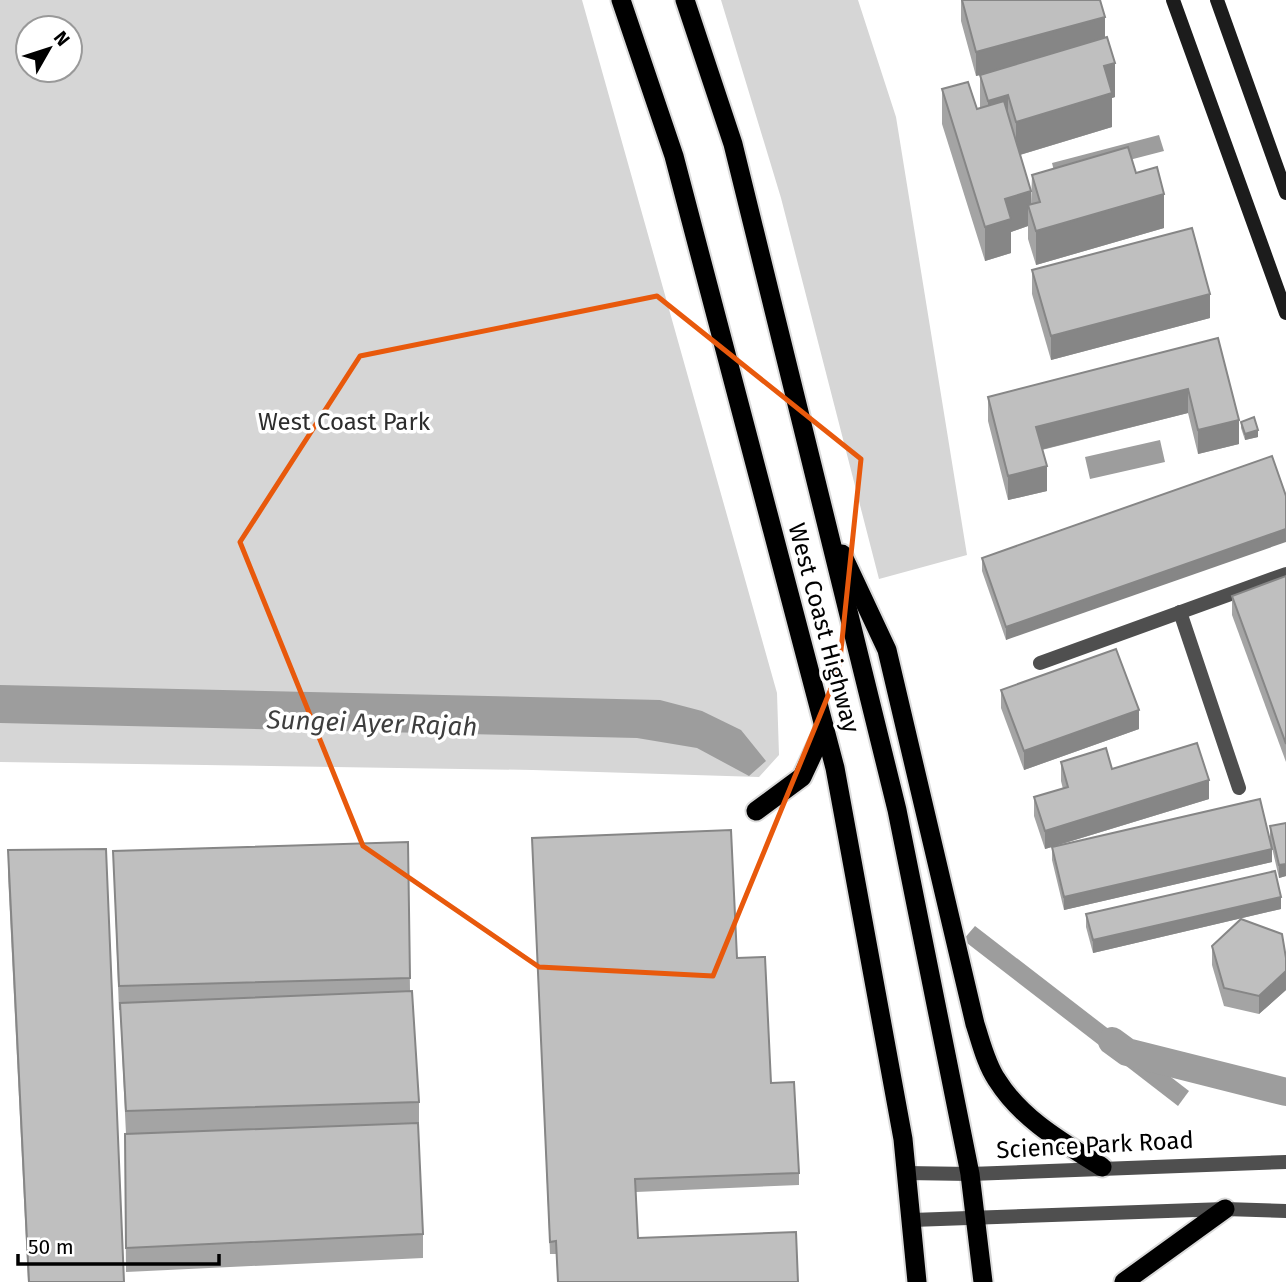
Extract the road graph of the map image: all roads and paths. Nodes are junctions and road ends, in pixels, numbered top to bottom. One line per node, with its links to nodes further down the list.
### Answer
1 (621, 0): 11 (highway, West Coast Highway)
2 (685, 0): 7 (highway, West Coast Highway)
3 (1173, 0): 6 (main road)
4 (1217, 0): 5 (main road)
5 (1286, 194)
6 (1286, 313)
7 (826, 522): 15 (highway); 17 (highway, West Coast Highway)
8 (1286, 574): 9 (street)
9 (1180, 612): 10 (street); 12 (street)
10 (1040, 663)
11 (825, 728): 13 (highway); 16 (highway, West Coast Highway)
12 (1239, 788)
13 (756, 811)
14 (1286, 1162): 15 (street, Science Park Road)
15 (1102, 1167): 17 (street, Science Park Road)
16 (906, 1173): 17 (street, Science Park Road); 21 (highway, West Coast Highway)
17 (970, 1174): 20 (highway, West Coast Highway)
18 (1225, 1209): 19 (street); 20 (street); 24 (highway)
19 (1286, 1211)
20 (977, 1217): 21 (street); 23 (highway, West Coast Highway)
21 (912, 1220): 22 (highway, West Coast Highway)
22 (917, 1282)
23 (984, 1282)
24 (1124, 1282)

